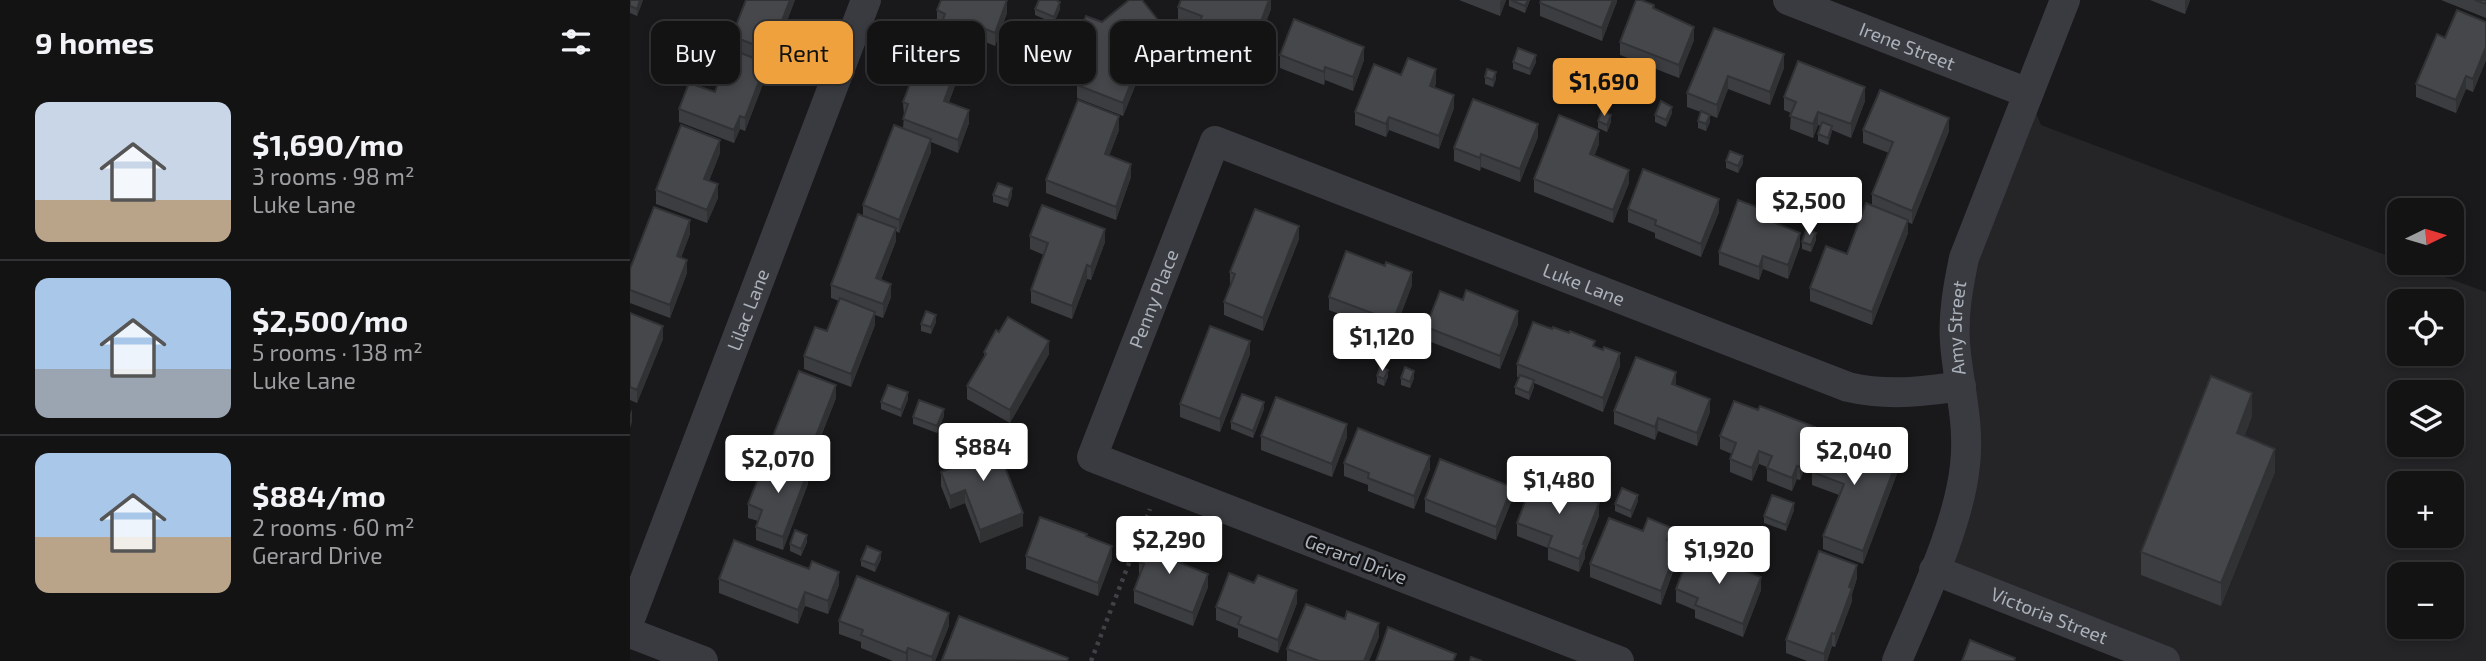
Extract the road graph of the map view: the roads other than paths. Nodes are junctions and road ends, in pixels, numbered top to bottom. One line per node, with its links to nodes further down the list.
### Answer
1 (866, 0): 9 (street, Lilac Lane)
2 (1788, 0): 4 (street, Irene Street)
3 (2065, 0): 4 (street, Amy Street)
4 (2028, 93): 6 (street, Amy Street)
5 (1215, 141): 6 (street, Luke Lane); 7 (street, Penny Place)
6 (1961, 386): 8 (street, Amy Street)
7 (1092, 457): 12 (street, Gerard Drive)
8 (1934, 570): 13 (street, Amy Street); 14 (street, Victoria Street)
9 (630, 619)
10 (630, 633): 11 (street)
11 (702, 661)
12 (1619, 661)
13 (1897, 661)
14 (2165, 661)

